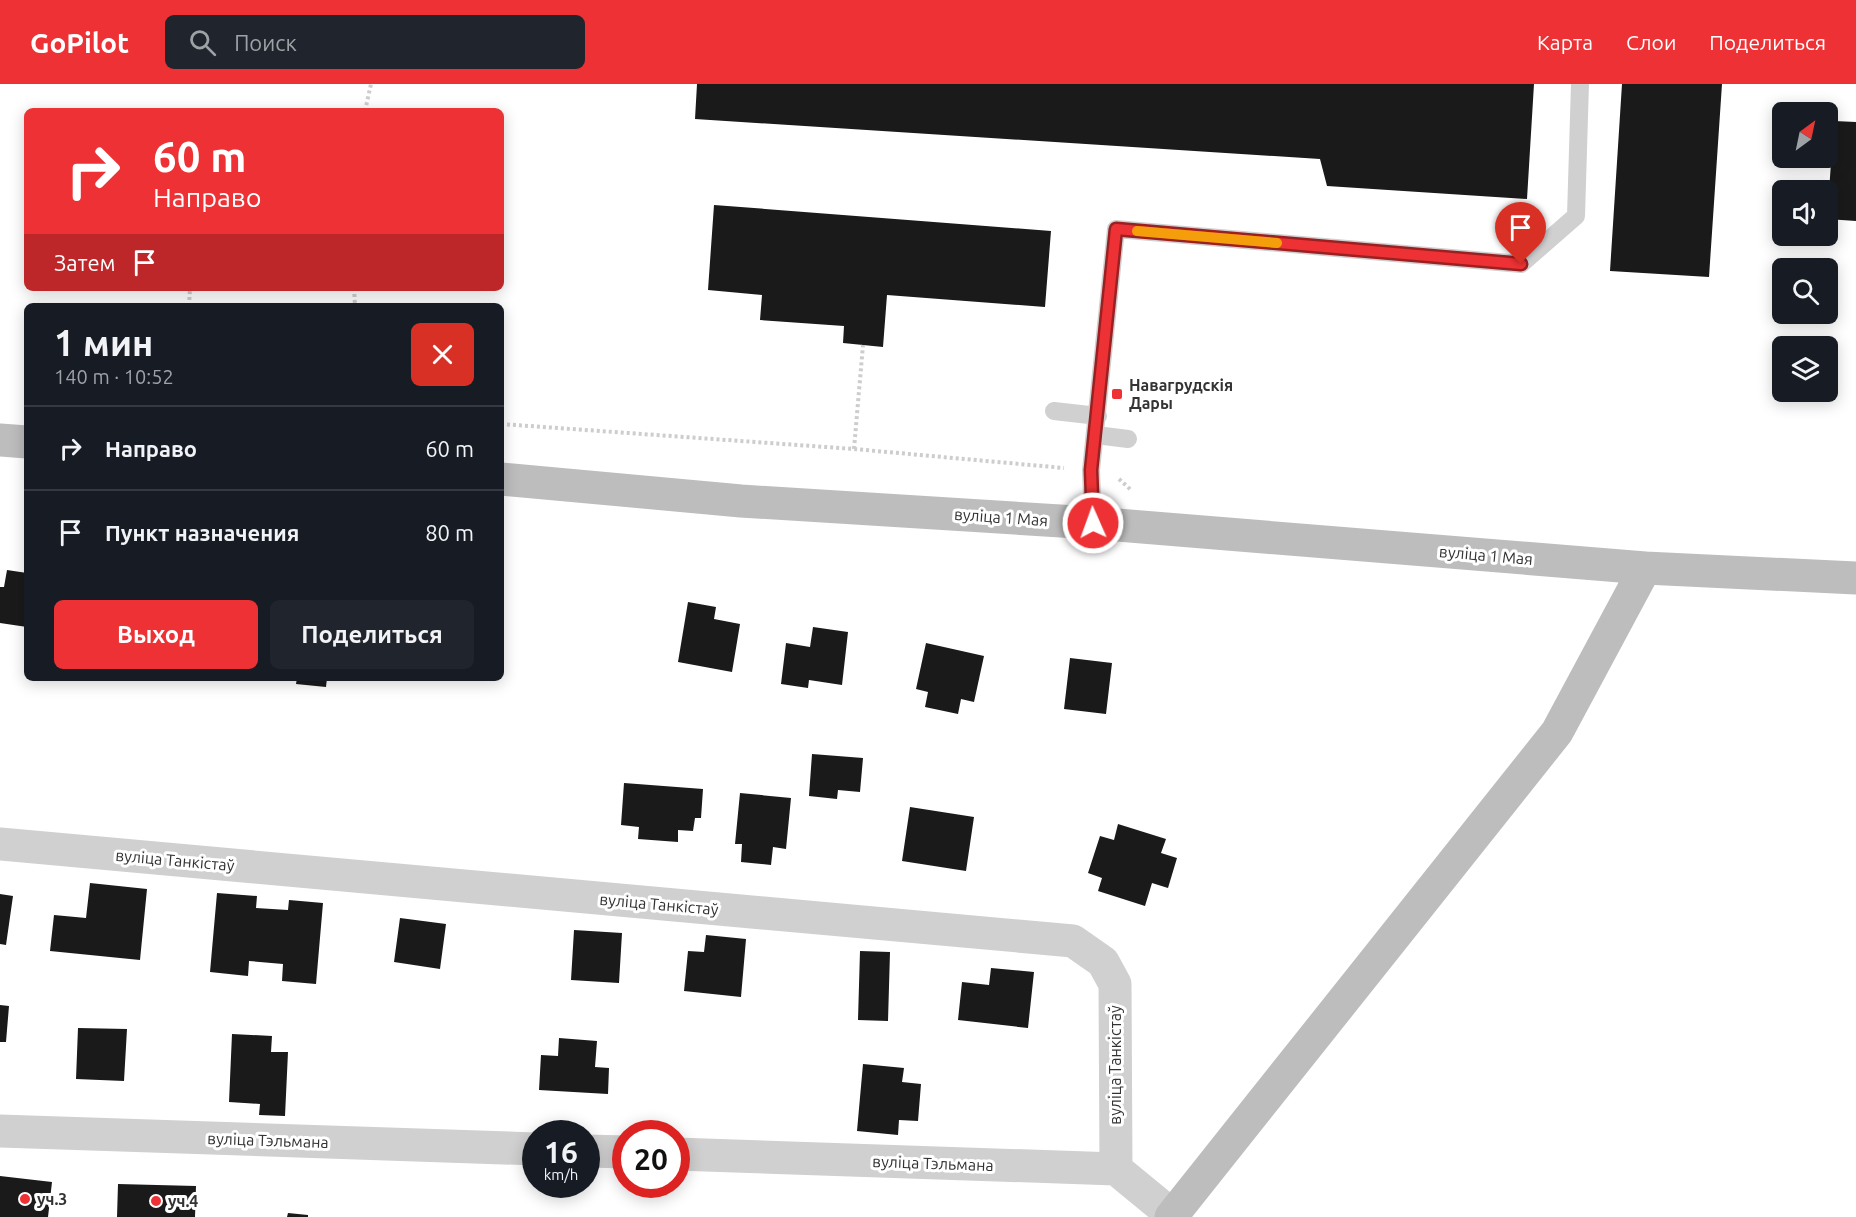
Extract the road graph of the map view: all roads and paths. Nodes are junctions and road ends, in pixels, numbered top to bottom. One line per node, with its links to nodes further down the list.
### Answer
1 (371, 84): 3 (path)
2 (1580, 84): 6 (lane)
3 (366, 108)
4 (863, 345): 12 (path)
5 (1054, 411): 6 (lane)
6 (1098, 416): 8 (lane)
7 (504, 424): 12 (path)
8 (1096, 435): 9 (lane); 13 (lane)
9 (1128, 439)
10 (0, 441): 11 (street)
11 (24, 442)
12 (854, 449): 13 (path)
13 (1091, 470): 15 (path); 16 (lane)
14 (504, 479): 16 (street, вуліца 1 Мая)
15 (1137, 497)
16 (1093, 523): 17 (street, вуліца 1 Мая)
17 (1645, 568): 18 (street, вуліца 1 Мая); 24 (street)
18 (1856, 578)
19 (0, 844): 23 (street, вуліца Танкістаў)
20 (0, 1131): 21 (street, вуліца Тэльмана)
21 (522, 1149)
22 (690, 1154): 23 (street, вуліца Тэльмана)
23 (1116, 1169): 24 (street)
24 (1172, 1216)

